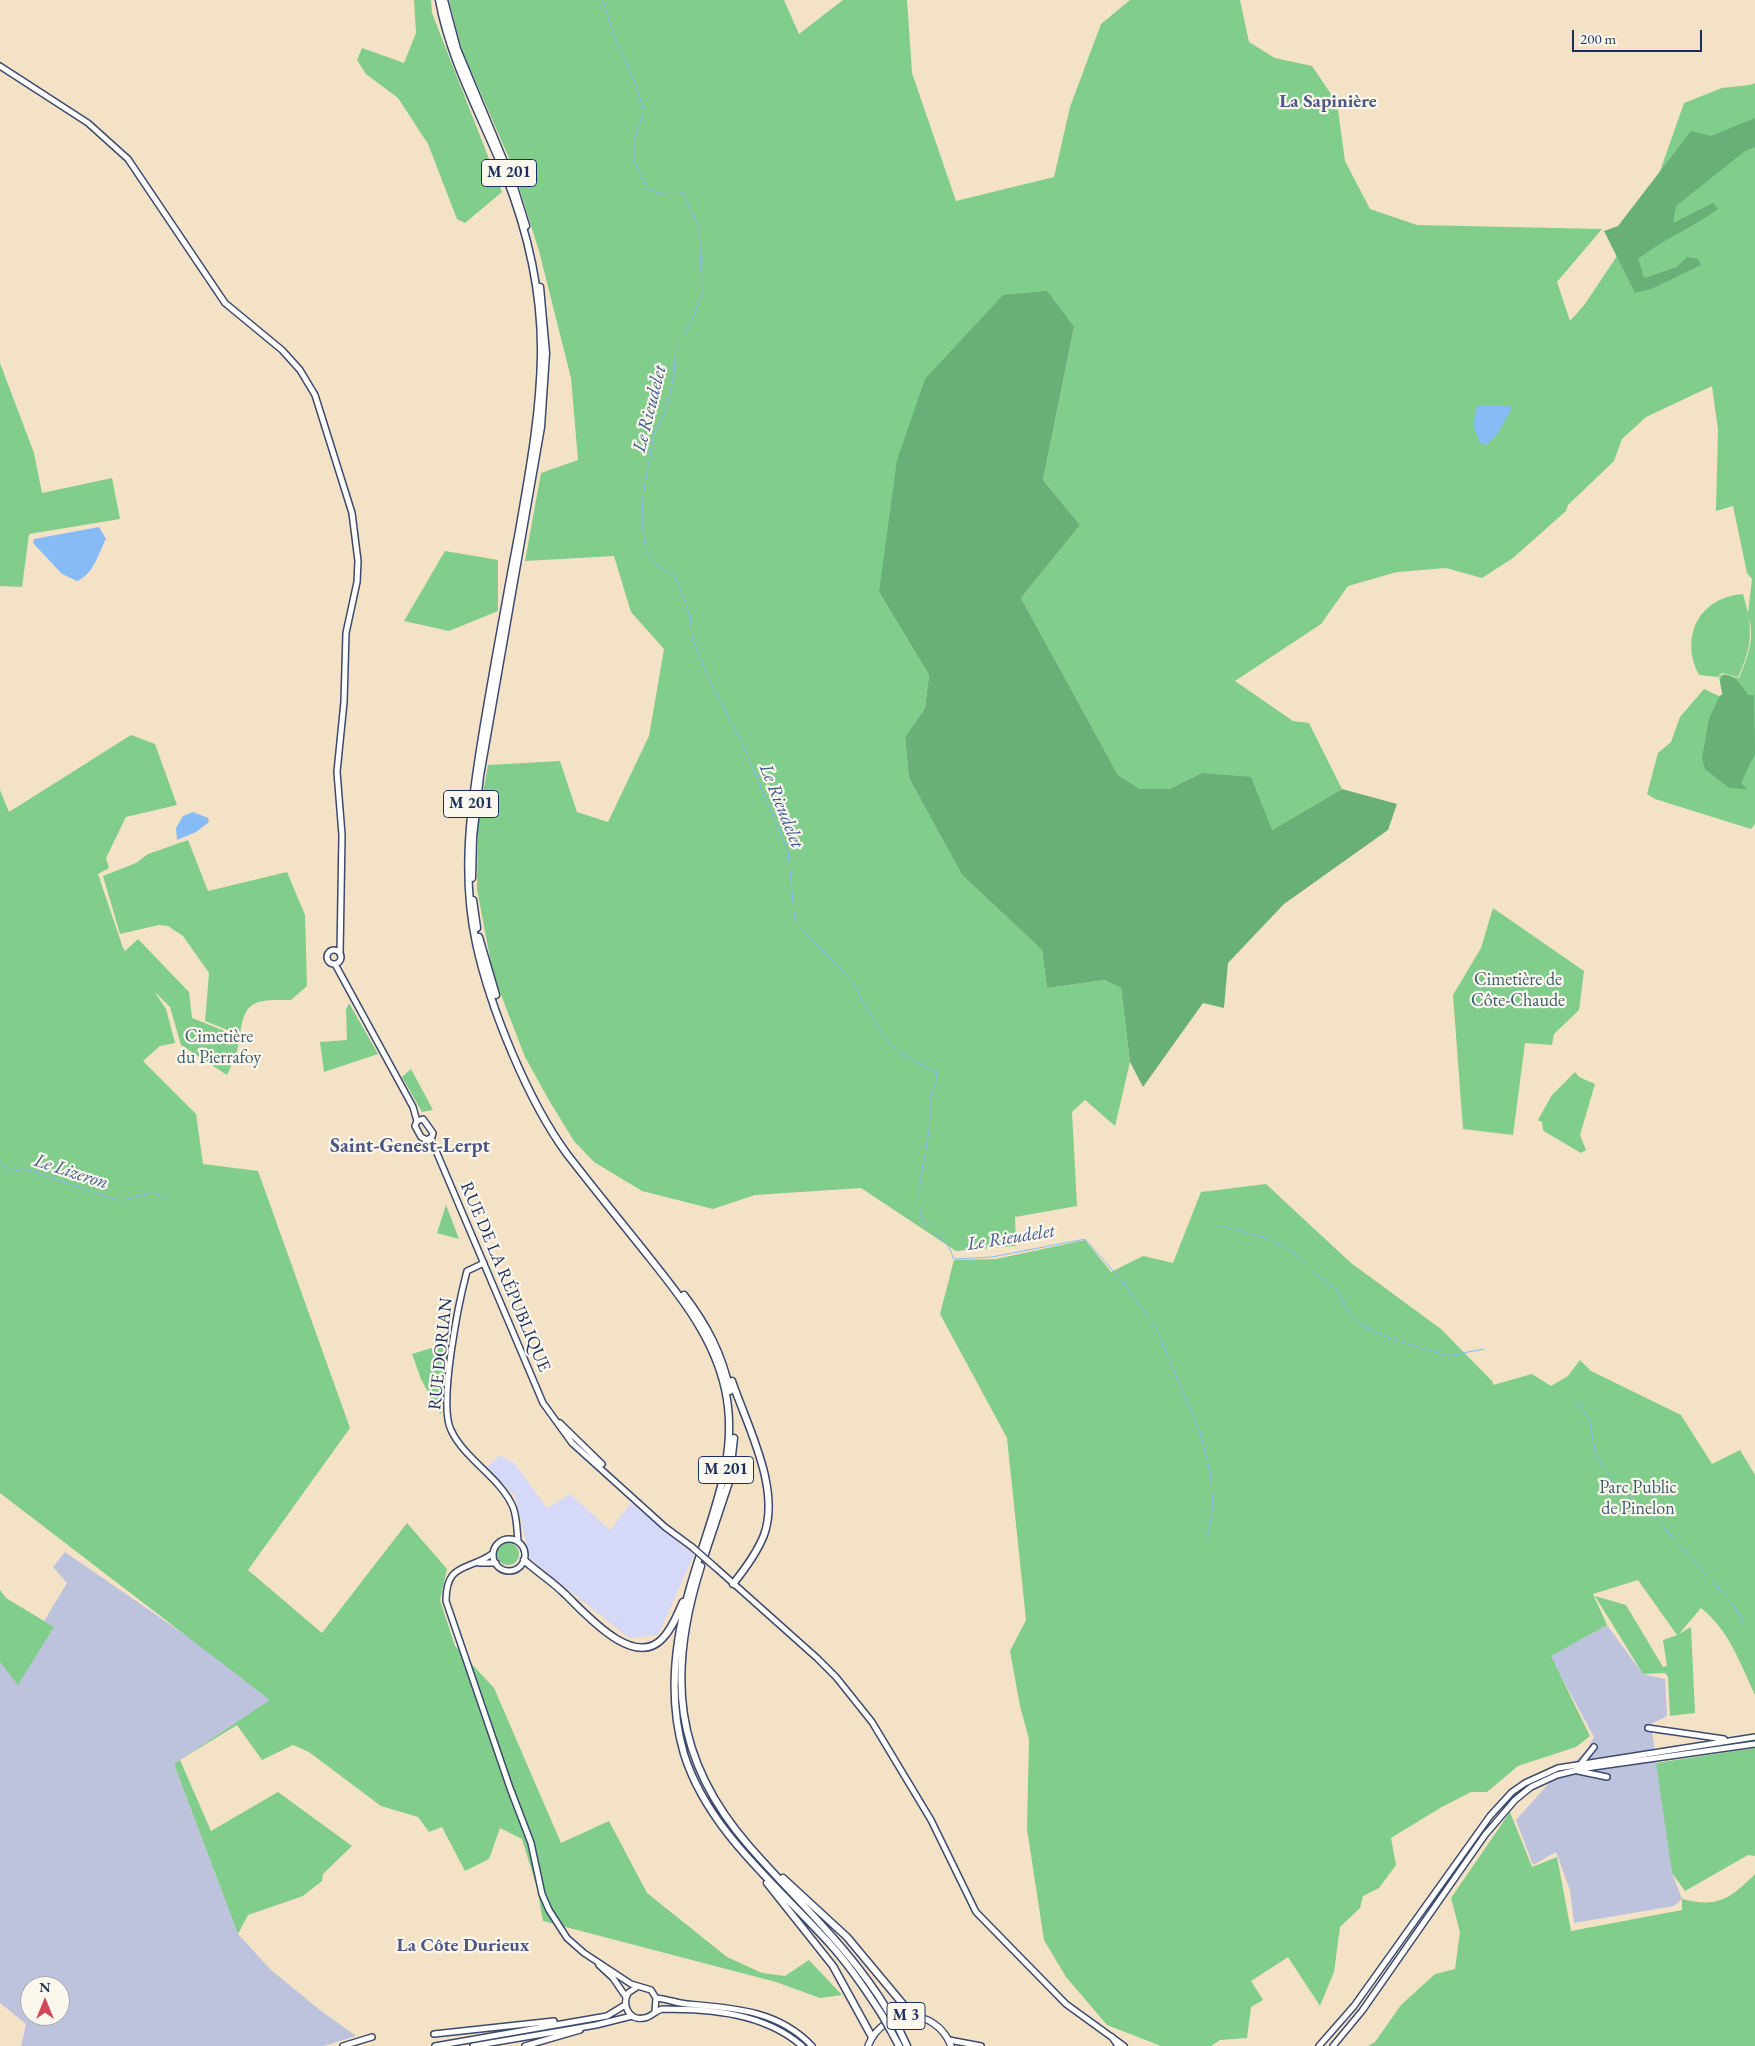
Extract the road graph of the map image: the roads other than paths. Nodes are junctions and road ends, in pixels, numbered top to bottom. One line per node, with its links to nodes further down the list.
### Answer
1 (439, 0): 4 (highway, M 201)
2 (444, 0): 4 (highway, M 201)
3 (0, 66): 5 (main road)
4 (544, 353): 11 (highway, M 201)
5 (340, 944): 6 (main road); 7 (main road)
6 (333, 951): 7 (main road); 8 (main road)
7 (340, 954): 8 (main road)
8 (337, 962): 9 (main road)
9 (420, 1120): 10 (main road); 10 (main road)
10 (429, 1139): 12 (main road, RUE DE LA RÉPUBLIQUE)
11 (619, 1215): 13 (highway, M 201); 22 (highway, M 201)
12 (484, 1263): 14 (main road, RUE DORIAN); 21 (main road, RUE DE LA RÉPUBLIQUE, bridge)
13 (718, 1350): 21 (highway); 31 (highway, M 201)
14 (515, 1525): 15 (main road); 16 (main road, RUE DORIAN)
15 (509, 1539): 16 (main road); 17 (main road)
16 (518, 1541): 18 (main road)
17 (492, 1554): 19 (main road); 20 (main road)
18 (524, 1560): 20 (main road); 22 (highway)
19 (473, 1563): 20 (main road); 33 (main road)
20 (496, 1563)
21 (733, 1584): 44 (main road, RUE DE LA RÉPUBLIQUE)
22 (689, 1590): 32 (highway, M 201)
23 (1648, 1728): 25 (main road)
24 (1755, 1736): 25 (main road)
25 (1730, 1740): 28 (main road)
26 (1755, 1744): 29 (main road)
27 (1594, 1747): 28 (main road)
28 (1581, 1762): 61 (main road)
29 (1575, 1770): 30 (main road); 48 (main road)
30 (1607, 1777)
31 (748, 1845): 39 (highway); 57 (highway, M 201, bridge)
32 (742, 1850): 45 (highway); 56 (highway, M 201, bridge)
33 (591, 1958): 34 (main road); 35 (main road)
34 (637, 1987): 35 (main road); 36 (main road)
35 (626, 1997): 37 (main road)
36 (656, 1998): 38 (main road); 54 (main road)
37 (625, 2005): 40 (main road); 41 (main road)
38 (654, 2011): 40 (main road); 53 (main road)
39 (912, 2015): 45 (main road, M 3); 47 (main road, M 3)
40 (632, 2016): 42 (main road)
41 (592, 2018): 43 (main road); 50 (main road)
42 (596, 2025): 51 (main road); 52 (main road)
43 (434, 2034)
44 (1111, 2035): 59 (main road); 60 (main road, RUE DE LA RÉPUBLIQUE)
45 (872, 2036): 55 (main road, M 3)
46 (372, 2037): 49 (main road)
47 (950, 2043): 58 (main road)
48 (1333, 2045)
49 (343, 2046)
50 (435, 2046)
51 (473, 2046)
52 (525, 2046)
53 (802, 2046)
54 (812, 2046)
55 (868, 2046)
56 (899, 2046)
57 (907, 2046)
58 (982, 2046)
59 (1118, 2046)
60 (1124, 2046)
61 (1319, 2046)

